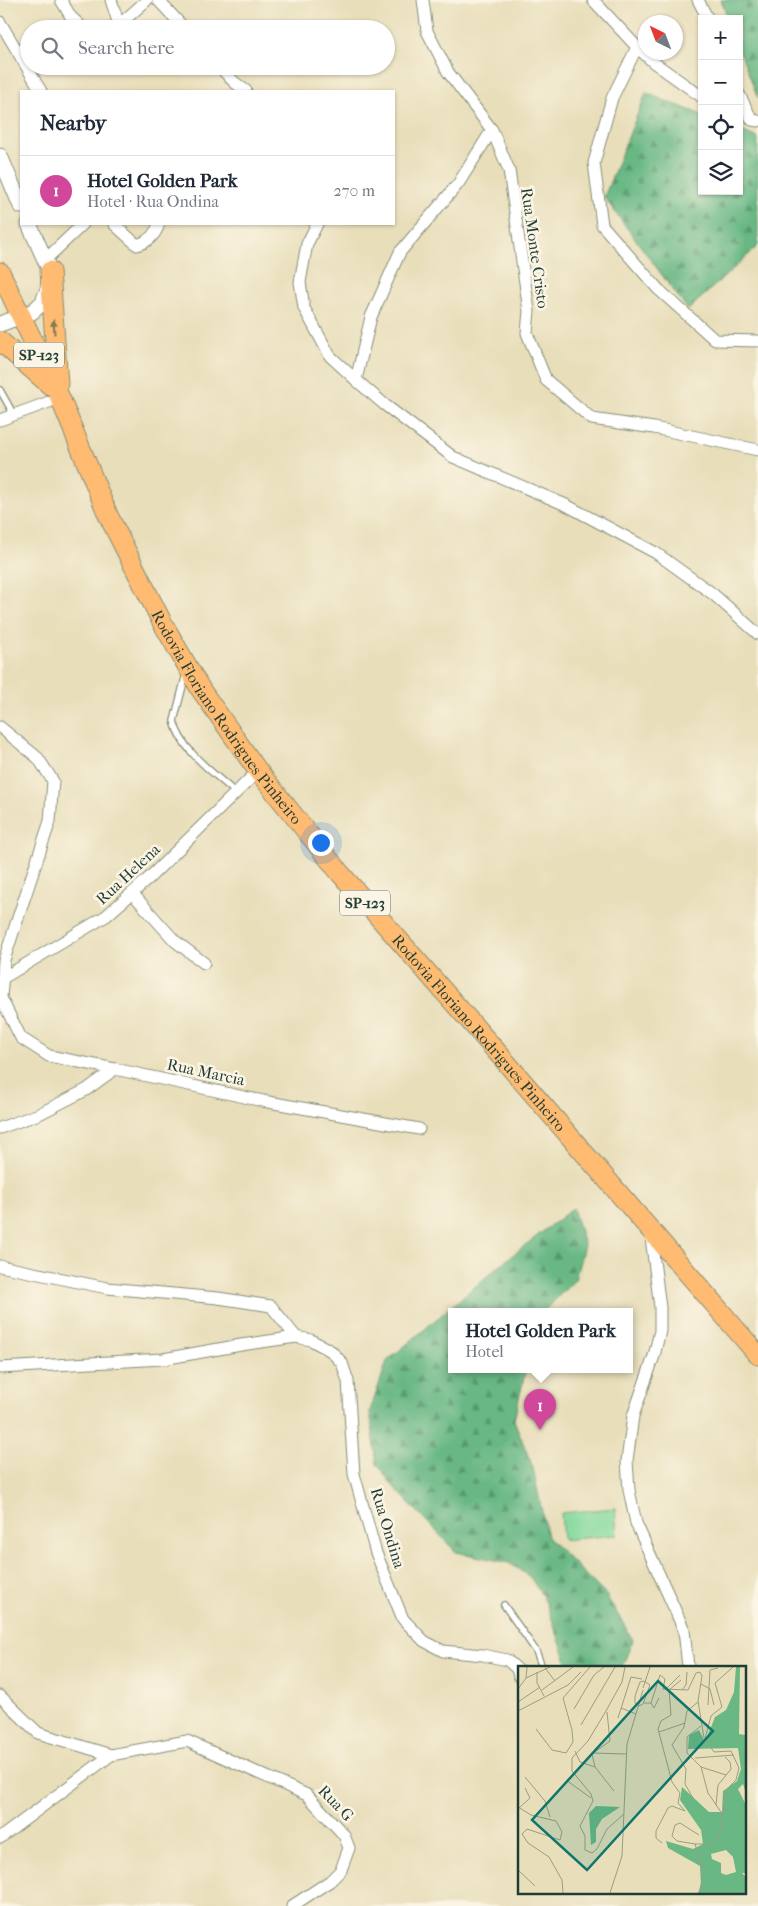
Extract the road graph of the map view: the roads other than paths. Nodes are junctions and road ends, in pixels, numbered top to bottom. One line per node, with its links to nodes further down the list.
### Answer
1 (60, 0): 9 (street)
2 (111, 0): 10 (street)
3 (147, 0): 11 (street)
4 (158, 0): 12 (street)
5 (423, 0): 24 (street, Rua Monte Cristo)
6 (592, 0): 14 (street)
7 (698, 0): 8 (street)
8 (706, 15)
9 (74, 20)
10 (112, 20)
11 (122, 20)
12 (176, 20)
13 (0, 22): 15 (street)
14 (637, 47): 20 (street); 37 (street)
15 (20, 56)
16 (31, 75): 18 (street)
17 (227, 75): 19 (street)
18 (40, 90)
19 (245, 90)
20 (698, 94)
21 (743, 101): 23 (street)
22 (743, 116): 23 (street)
23 (755, 121)
24 (492, 130): 38 (street); 43 (street, Rua Monte Cristo)
25 (0, 156): 26 (street)
26 (20, 204)
27 (29, 225): 32 (street)
28 (82, 225): 32 (street)
29 (115, 225): 30 (street)
30 (159, 225)
31 (316, 225): 38 (street)
32 (47, 266): 34 (street); 40 (main road, one-way to 32)
33 (0, 272): 34 (main road, Rodovia Floriano Rodrigues Pinheiro / SP-123)
34 (20, 317): 35 (street); 40 (main road, Rodovia Floriano Rodrigues Pinheiro / SP-123)
35 (0, 324)
36 (0, 341): 40 (main road)
37 (758, 341)
38 (356, 380): 44 (street)
39 (0, 390): 41 (lane)
40 (59, 395): 41 (street); 45 (main road, Rodovia Floriano Rodrigues Pinheiro / SP-123)
41 (14, 415): 42 (street)
42 (0, 420)
43 (758, 450)
44 (758, 634)
45 (188, 667): 47 (main road, Rodovia Floriano Rodrigues Pinheiro / SP-123); 48 (lane)
46 (0, 728): 51 (street, Rua Marcia)
47 (258, 771): 48 (street, Rua Helena); 55 (main road, Rodovia Floriano Rodrigues Pinheiro / SP-123)
48 (236, 793): 49 (street, Rua Helena)
49 (132, 893): 50 (street); 51 (street, Rua Helena)
50 (204, 963)
51 (3, 978): 52 (street, Rua Marcia)
52 (115, 1069): 53 (street); 54 (street, Rua Marcia)
53 (0, 1128)
54 (419, 1129)
55 (650, 1230): 58 (main road, Rodovia Floriano Rodrigues Pinheiro / SP-123); 62 (street)
56 (0, 1266): 57 (street)
57 (296, 1337): 59 (street, Rua Ondina); 63 (street, Rua Ondina)
58 (758, 1355)
59 (0, 1368)
60 (504, 1605): 61 (lane)
61 (542, 1666)
62 (688, 1666)
63 (518, 1672)
64 (0, 1696): 65 (street)
65 (111, 1755): 66 (street); 67 (street, Rua G)
66 (0, 1838)
67 (292, 1906)

